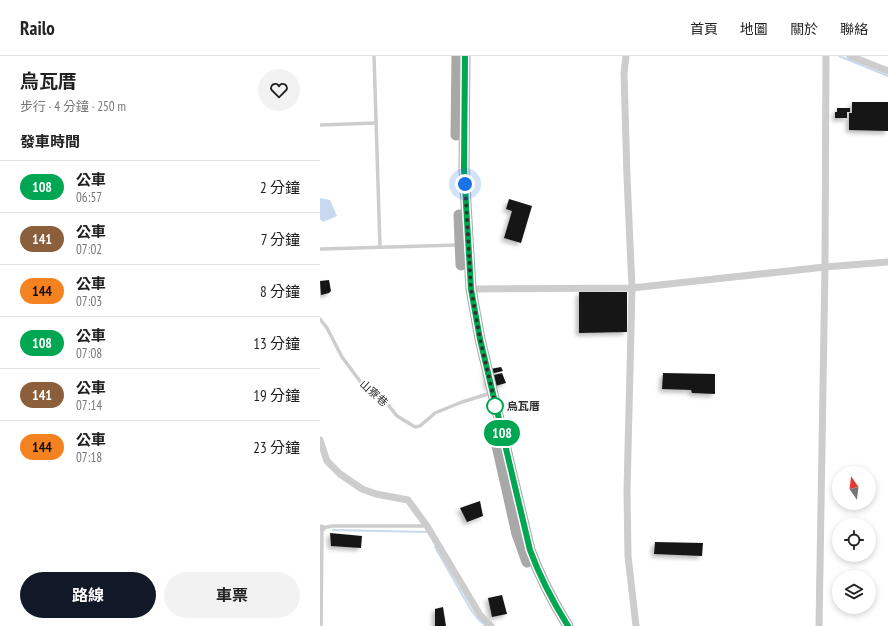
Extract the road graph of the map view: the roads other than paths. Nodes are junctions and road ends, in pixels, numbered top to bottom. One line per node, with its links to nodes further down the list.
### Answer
1 (374, 56): 8 (lane)
2 (457, 56): 10 (main road)
3 (465, 56): 10 (main road)
4 (626, 56): 15 (street)
5 (826, 56): 14 (street)
6 (850, 56): 7 (street)
7 (888, 71)
8 (376, 124): 9 (lane); 11 (lane)
9 (320, 125)
10 (464, 245): 11 (lane); 16 (main road); 18 (main road)
11 (380, 247): 12 (lane)
12 (320, 250)
13 (888, 262): 14 (street)
14 (825, 267): 15 (street); 27 (street)
15 (632, 288): 16 (street); 26 (street)
16 (471, 289): 18 (main road)
17 (320, 319): 18 (lane, 山寮巷)
18 (489, 394): 24 (main road); 25 (main road)
19 (320, 440): 20 (street)
20 (427, 526): 21 (lane); 23 (street)
21 (321, 528): 22 (lane)
22 (321, 626)
23 (491, 626)
24 (560, 626)
25 (568, 626)
26 (636, 626)
27 (819, 626)

